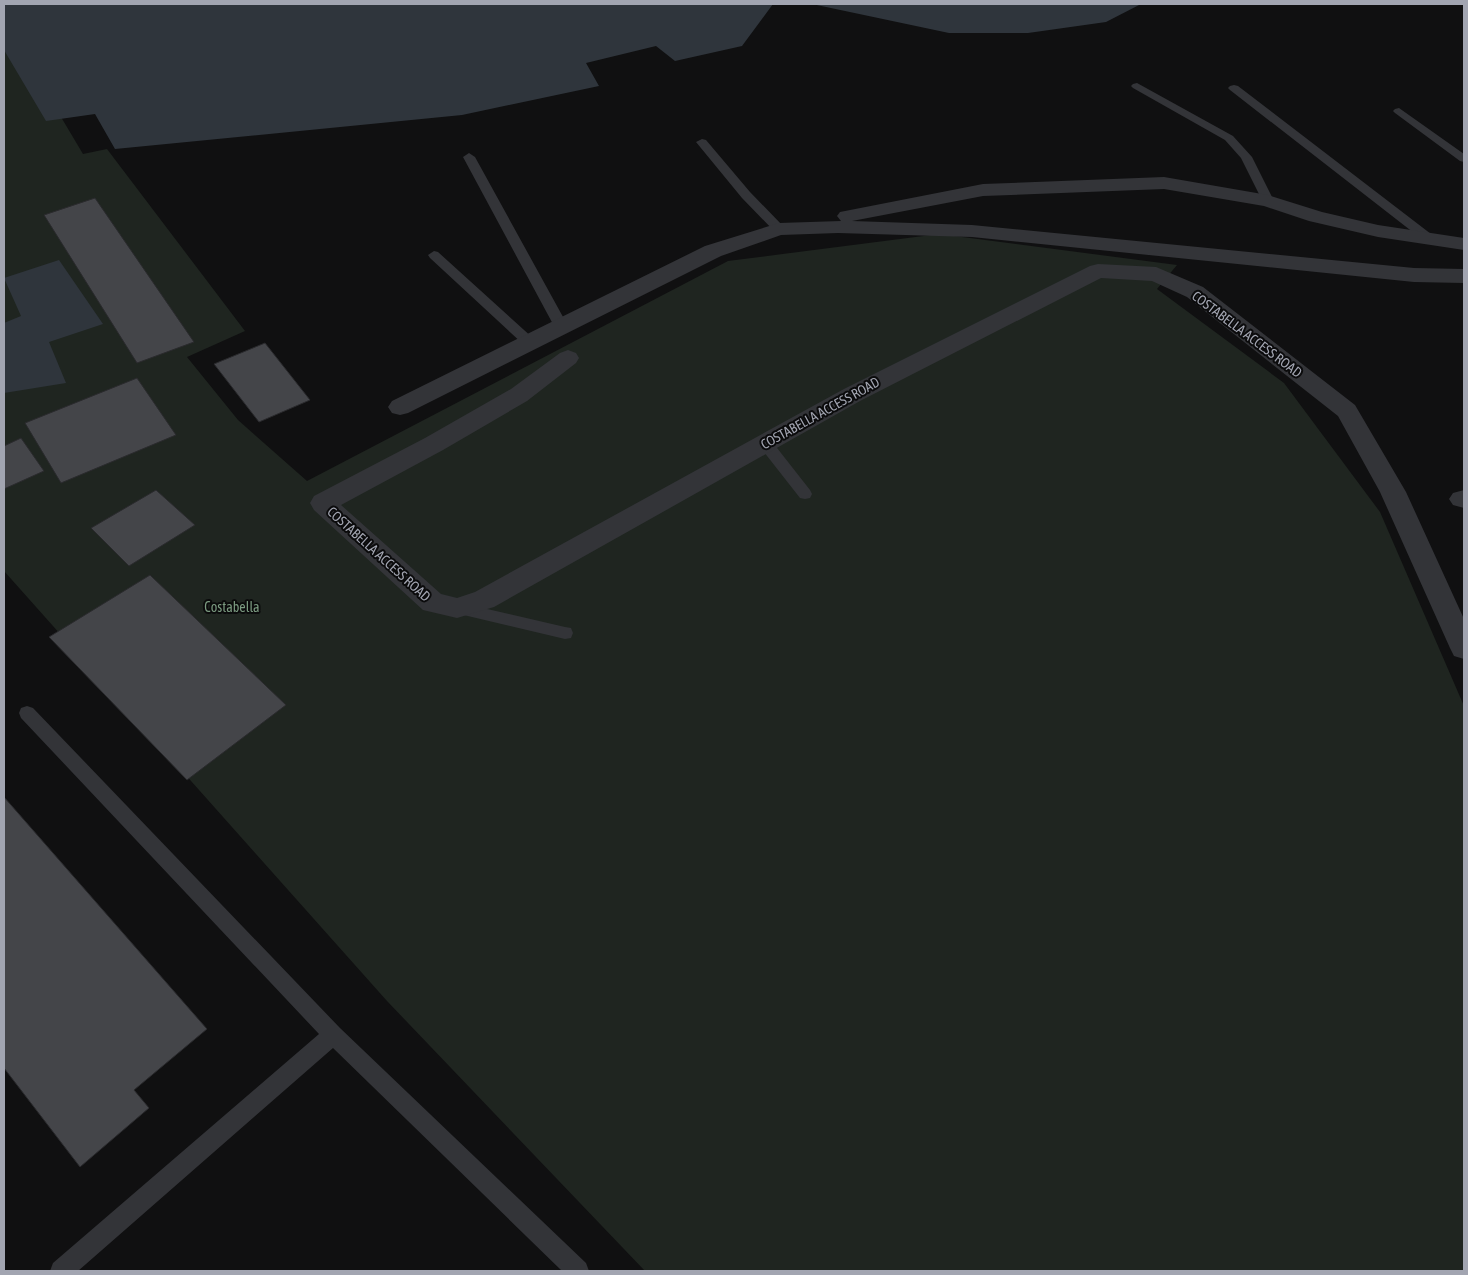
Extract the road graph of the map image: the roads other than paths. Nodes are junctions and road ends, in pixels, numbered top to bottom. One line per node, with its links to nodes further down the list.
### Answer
1 (1137, 86): 7 (lane)
2 (1234, 88): 9 (lane)
3 (1398, 111): 6 (lane)
4 (702, 142): 8 (lane)
5 (469, 157): 13 (lane)
6 (1464, 159)
7 (1268, 201): 8 (street); 9 (street)
8 (780, 229): 12 (street); 13 (street)
9 (1427, 238): 10 (street)
10 (1464, 244)
11 (434, 255): 14 (lane)
12 (1464, 276)
13 (561, 326): 14 (street)
14 (529, 342): 16 (street)
15 (568, 358): 19 (street, COSTABELLA ACCESS ROAD)
16 (400, 406)
17 (765, 443): 18 (lane); 19 (street, COSTABELLA ACCESS ROAD); 21 (street, COSTABELLA ACCESS ROAD)
18 (805, 494)
19 (457, 608): 20 (lane)
20 (565, 633)
21 (1464, 648)
22 (26, 713): 23 (lane)
23 (333, 1035): 24 (lane); 25 (lane)
24 (61, 1271)
25 (578, 1271)

